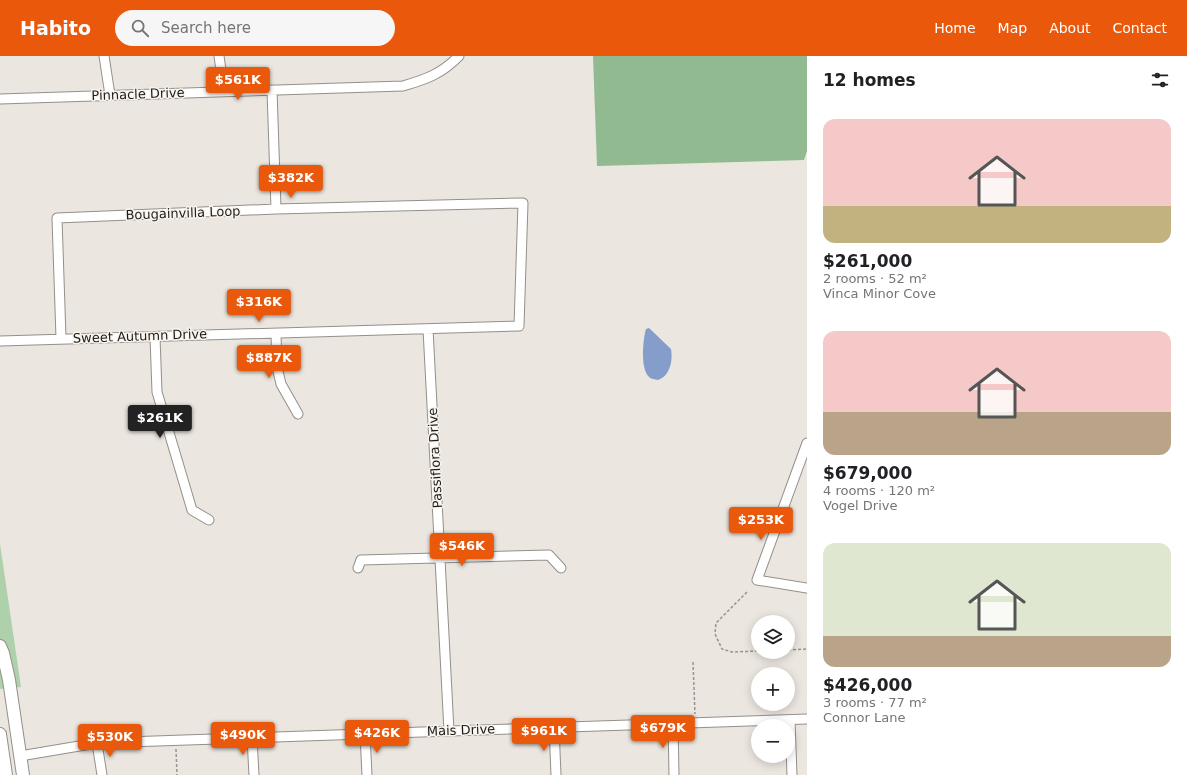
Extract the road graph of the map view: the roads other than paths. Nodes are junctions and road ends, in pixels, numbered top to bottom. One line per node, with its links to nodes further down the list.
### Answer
1 (104, 56): 6 (street)
2 (218, 56): 5 (street)
3 (459, 56): 4 (street, Pinnacle Drive)
4 (272, 90): 5 (street, Pinnacle Drive); 8 (street)
5 (224, 91): 6 (street, Pinnacle Drive)
6 (110, 95): 7 (street, Pinnacle Drive)
7 (0, 99)
8 (276, 210): 9 (street, Bougainvilla Loop); 13 (street, Bougainvilla Loop)
9 (519, 326): 10 (street, Sweet Autumn Drive)
10 (428, 329): 11 (street, Sweet Autumn Drive); 18 (street, Passiflora Drive)
11 (276, 334): 12 (street, Sweet Autumn Drive); 15 (street)
12 (155, 337): 13 (street, Sweet Autumn Drive); 17 (street)
13 (61, 338): 14 (street, Sweet Autumn Drive)
14 (0, 341)
15 (298, 414)
16 (807, 443): 21 (street)
17 (209, 520)
18 (440, 557): 19 (street); 20 (street); 28 (street, Passiflora Drive)
19 (358, 568)
20 (561, 568)
21 (807, 588)
22 (0, 646): 33 (street)
23 (807, 718): 24 (street, Mais Drive)
24 (795, 719)
25 (751, 721): 26 (street, Mais Drive)
26 (672, 723): 27 (street, Mais Drive); 41 (street)
27 (554, 727): 28 (street, Mais Drive); 40 (street)
28 (449, 731): 30 (street, Mais Drive)
29 (0, 734): 35 (street)
30 (366, 734): 31 (street, Mais Drive); 39 (street)
31 (252, 738): 32 (street, Mais Drive); 38 (street)
32 (97, 743): 33 (street, Mais Drive); 37 (street)
33 (20, 756): 36 (street)
34 (792, 763): 42 (street)
35 (6, 775)
36 (23, 775)
37 (102, 775)
38 (254, 775)
39 (367, 775)
40 (556, 775)
41 (674, 775)
42 (792, 775)

